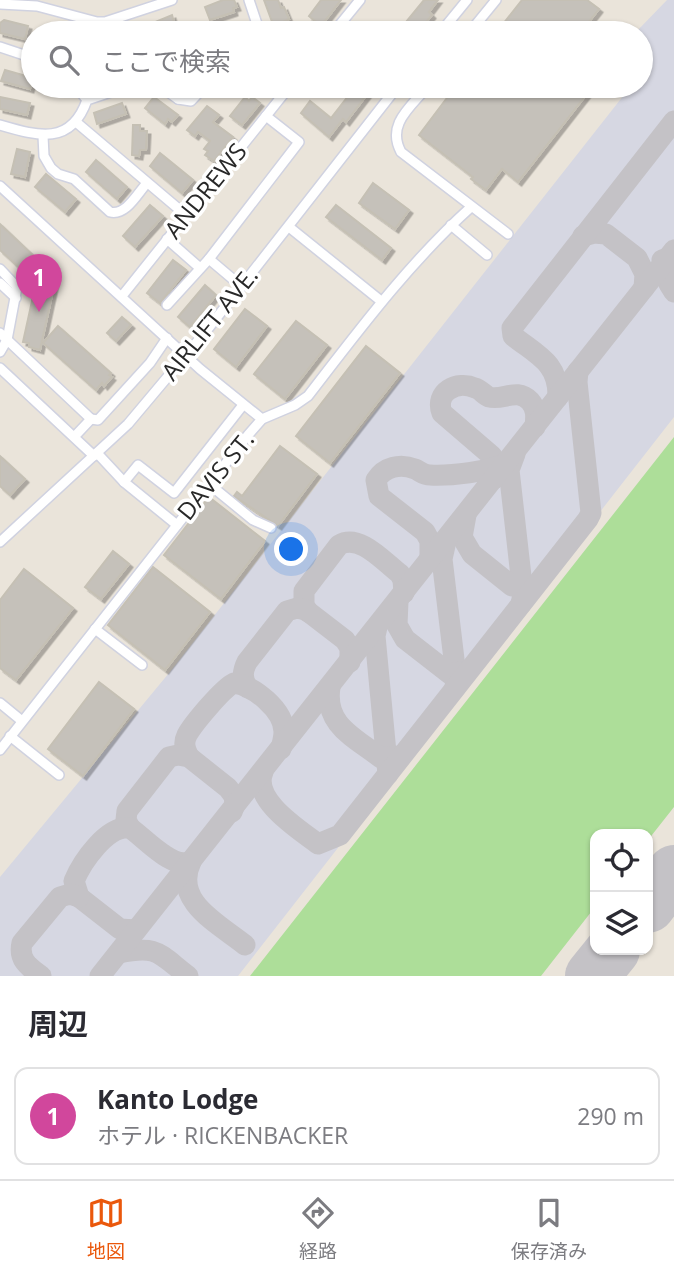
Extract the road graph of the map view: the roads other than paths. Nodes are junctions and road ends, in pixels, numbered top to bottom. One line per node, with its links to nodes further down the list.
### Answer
1 (172, 0): 8 (street)
2 (249, 0): 9 (street)
3 (359, 0): 10 (street)
4 (467, 0): 11 (street)
5 (496, 0): 12 (street)
6 (0, 4): 7 (street)
7 (101, 21)
8 (108, 21)
9 (256, 21)
10 (342, 21)
11 (450, 21)
12 (479, 21)
13 (0, 47): 14 (street)
14 (21, 54)
15 (93, 98): 21 (street)
16 (194, 98): 20 (street)
17 (280, 98): 22 (street, ANDREWS)
18 (389, 98): 31 (street, AIRLIFT AVE.)
19 (418, 98): 28 (street)
20 (178, 99)
21 (87, 100): 23 (street)
22 (266, 116): 29 (street, ANDREWS); 35 (street)
23 (76, 122): 25 (street); 26 (street)
24 (0, 125): 25 (street)
25 (39, 136): 26 (street)
26 (147, 183): 29 (street)
27 (0, 186): 40 (street)
28 (471, 207): 30 (street, DAVIS ST.); 32 (street)
29 (187, 216): 33 (street, ANDREWS)
30 (452, 225): 34 (street); 42 (street, DAVIS ST.)
31 (289, 227): 39 (street, AIRLIFT AVE.); 42 (street)
32 (508, 234)
33 (167, 239): 36 (street); 40 (street, ANDREWS)
34 (487, 255)
35 (209, 259): 36 (street); 39 (street)
36 (200, 268): 43 (street)
37 (0, 269): 41 (street)
38 (0, 283): 41 (street)
39 (241, 286): 47 (street, AIRLIFT AVE.)
40 (122, 296): 45 (street)
41 (16, 298): 44 (street)
42 (382, 301): 51 (street, DAVIS ST.)
43 (167, 305)
44 (4, 337): 46 (street); 50 (street)
45 (167, 338): 47 (street); 50 (street)
46 (0, 352)
47 (186, 355): 49 (street); 53 (street, AIRLIFT AVE.)
48 (0, 368): 52 (street)
49 (243, 405): 51 (street); 54 (street)
50 (91, 419): 52 (street)
51 (262, 419): 55 (street, DAVIS ST.)
52 (75, 436): 53 (street)
53 (95, 454): 54 (street); 58 (street, AIRLIFT AVE.)
54 (124, 482): 56 (street)
55 (209, 484): 56 (street, DAVIS ST.); 57 (street)
56 (177, 525): 59 (street, DAVIS ST.)
57 (271, 528)
58 (0, 542)
59 (95, 629): 60 (street); 62 (street, DAVIS ST.)
60 (142, 665)
61 (0, 703): 62 (street)
62 (22, 721): 63 (street, DAVIS ST.)
63 (10, 736): 64 (street, DAVIS ST.); 65 (street)
64 (0, 750)
65 (59, 775)

